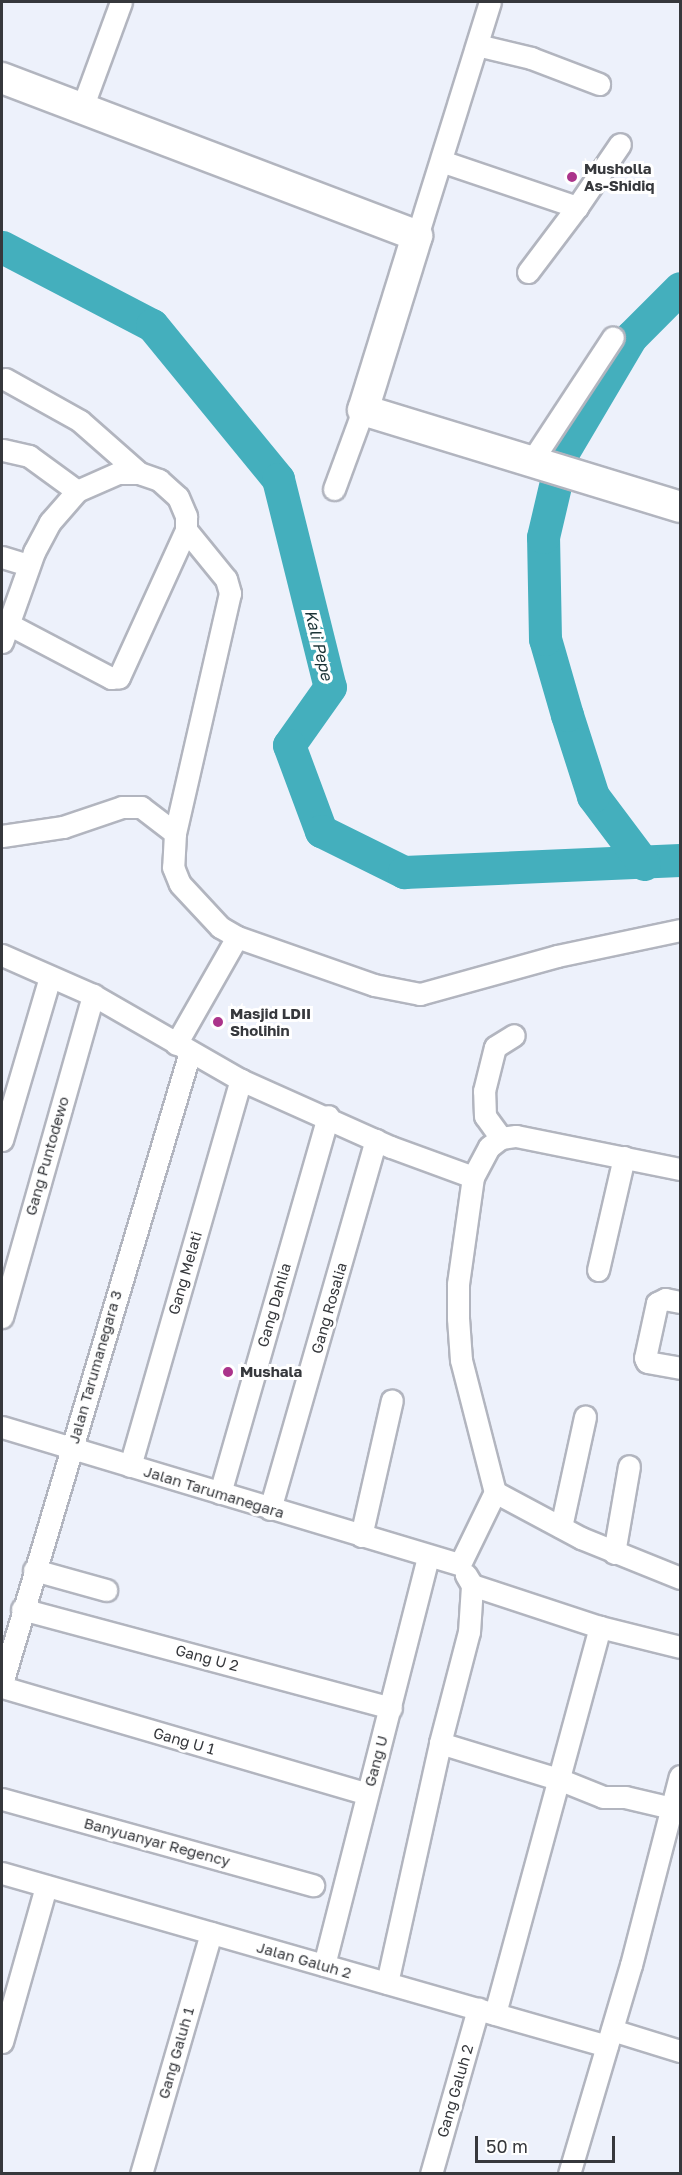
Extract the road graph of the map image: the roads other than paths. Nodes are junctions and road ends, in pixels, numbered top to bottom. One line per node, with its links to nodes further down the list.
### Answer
1 (121, 2): 6 (street)
2 (490, 2): 3 (street)
3 (477, 45): 5 (street); 8 (street)
4 (2, 78): 6 (street)
5 (598, 84)
6 (82, 108): 10 (street)
7 (620, 144): 9 (street)
8 (441, 161): 9 (street); 10 (street)
9 (577, 207): 11 (street)
10 (417, 236): 14 (street)
11 (528, 272)
12 (613, 337): 16 (street)
13 (4, 379): 17 (street)
14 (363, 410): 16 (street); 18 (street)
15 (3, 450): 19 (street)
16 (534, 463): 20 (street)
17 (139, 473): 19 (street); 21 (street)
18 (334, 489)
19 (77, 490): 23 (street)
20 (681, 507)
21 (186, 530): 24 (street); 25 (street)
22 (2, 557): 23 (street)
23 (29, 565): 24 (street)
24 (5, 633)
25 (178, 819): 26 (street); 28 (street)
26 (2, 836)
27 (681, 930): 28 (street)
28 (237, 937): 33 (street, Jalan Tarumanegara 3)
29 (2, 955): 30 (street)
30 (50, 977): 31 (street); 37 (street)
31 (93, 996): 33 (street); 44 (street, Gang Puntodewo)
32 (514, 1035): 36 (street)
33 (183, 1048): 34 (street); 49 (street, Jalan Tarumanegara 3)
34 (241, 1080): 35 (street); 50 (street, Gang Melati)
35 (328, 1116): 38 (street); 53 (street, Gang Dahlia)
36 (501, 1138): 39 (street); 41 (street)
37 (2, 1140)
38 (376, 1140): 41 (street); 54 (street, Gang Rosalia)
39 (624, 1157): 40 (street); 42 (street)
40 (681, 1169)
41 (473, 1177): 52 (street)
42 (598, 1270)
43 (681, 1302): 45 (street)
44 (2, 1317)
45 (681, 1368)
46 (392, 1400): 56 (street)
47 (585, 1417): 55 (street)
48 (2, 1427): 49 (street, Jalan Tarumanegara)
49 (71, 1449): 50 (street, Jalan Tarumanegara); 60 (street, Jalan Tarumanegara 3)
50 (130, 1466): 53 (street, Jalan Tarumanegara)
51 (629, 1466): 57 (street)
52 (495, 1492): 55 (street); 59 (street)
53 (220, 1493): 54 (street, Jalan Tarumanegara)
54 (270, 1509): 56 (street, Jalan Tarumanegara)
55 (561, 1527): 57 (street)
56 (361, 1536): 58 (street, Jalan Tarumanegara)
57 (614, 1552): 61 (street)
58 (428, 1556): 59 (street, Jalan Tarumanegara); 68 (street, Gang U)
59 (460, 1564): 62 (street)
60 (34, 1570): 63 (street); 64 (street, Jalan Tarumanegara 3)
61 (681, 1578)
62 (472, 1585): 65 (street); 69 (street)
63 (106, 1590)
64 (22, 1609): 67 (street, Jalan Tarumanegara 3); 68 (street, Gang U 2)
65 (600, 1627): 66 (street); 71 (street, Gang Galuh 2)
66 (681, 1647)
67 (2, 1685): 72 (street, Gang U 1)
68 (391, 1708): 72 (street, Gang U)
69 (440, 1743): 71 (street); 80 (street)
70 (681, 1776): 74 (street)
71 (561, 1780): 74 (street); 81 (street, Gang Galuh 2)
72 (367, 1794): 79 (street, Gang U)
73 (2, 1799): 76 (street, Banyuanyar Regency)
74 (672, 1808): 82 (street)
75 (2, 1873): 77 (street, Jalan Galuh 2)
76 (314, 1885)
77 (46, 1886): 78 (street, Jalan Galuh 2); 83 (street)
78 (211, 1933): 79 (street, Jalan Galuh 2); 85 (street, Gang Galuh 1)
79 (324, 1965): 80 (street, Jalan Galuh 2)
80 (387, 1983): 81 (street, Jalan Galuh 2)
81 (486, 2012): 82 (street, Jalan Galuh 2); 86 (street, Gang Galuh 2)
82 (610, 2038): 84 (street, Jalan Galuh 2); 87 (street)
83 (2, 2042)
84 (681, 2051)
85 (141, 2174)
86 (431, 2174)
87 (569, 2174)

